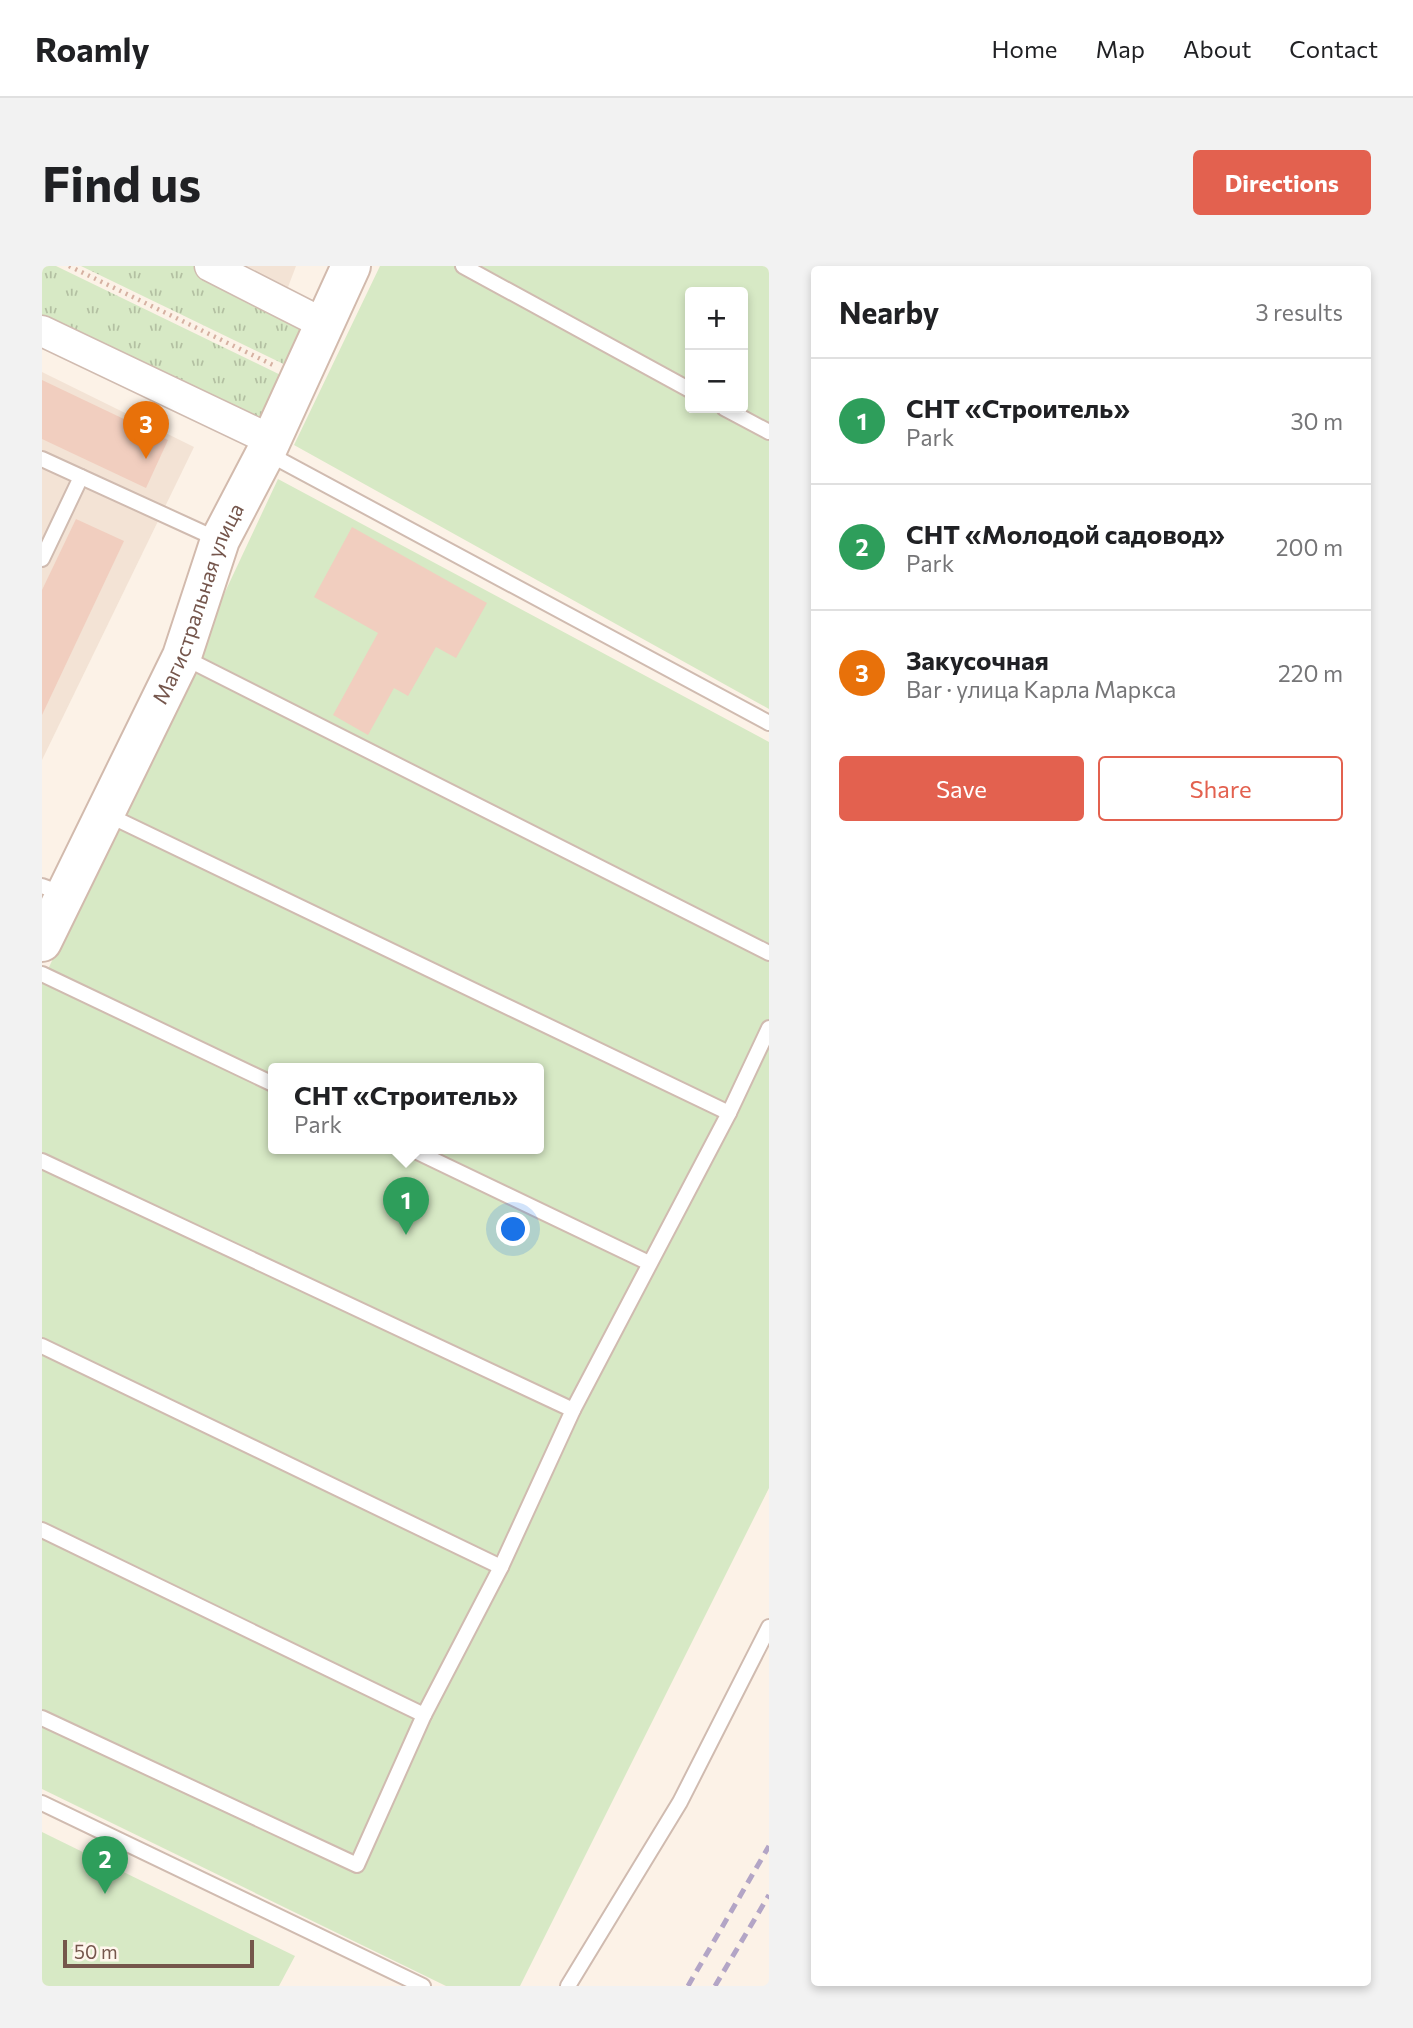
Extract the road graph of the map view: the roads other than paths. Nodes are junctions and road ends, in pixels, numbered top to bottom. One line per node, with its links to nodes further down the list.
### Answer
1 (210, 266): 4 (street)
2 (351, 266): 4 (street, Магистральная улица)
3 (463, 266): 6 (lane)
4 (324, 324): 9 (street, Магистральная улица)
5 (42, 331): 9 (street)
6 (685, 387)
7 (733, 413): 8 (lane)
8 (769, 432)
9 (268, 446): 12 (street, Магистральная улица); 15 (lane)
10 (42, 459): 11 (lane)
11 (81, 477): 12 (lane); 13 (lane)
12 (220, 540): 14 (street, Магистральная улица)
13 (42, 559)
14 (182, 656): 16 (street, Магистральная улица); 19 (lane)
15 (769, 723)
16 (105, 813): 17 (street, Магистральная улица); 23 (lane)
17 (54, 890): 18 (street, Магистральная улица)
18 (42, 942)
19 (769, 953)
20 (42, 974): 22 (lane)
21 (769, 1028): 23 (lane)
22 (268, 1082)
23 (729, 1113): 26 (lane)
24 (421, 1154): 26 (lane)
25 (42, 1161): 28 (lane)
26 (649, 1263): 28 (lane)
27 (42, 1346): 30 (lane)
28 (573, 1410): 30 (lane)
29 (42, 1530): 32 (lane)
30 (501, 1567): 32 (lane)
31 (769, 1627): 36 (lane)
32 (424, 1714): 33 (lane)
33 (42, 1718)
34 (42, 1803): 35 (lane)
35 (423, 1986)
36 (568, 1986)

